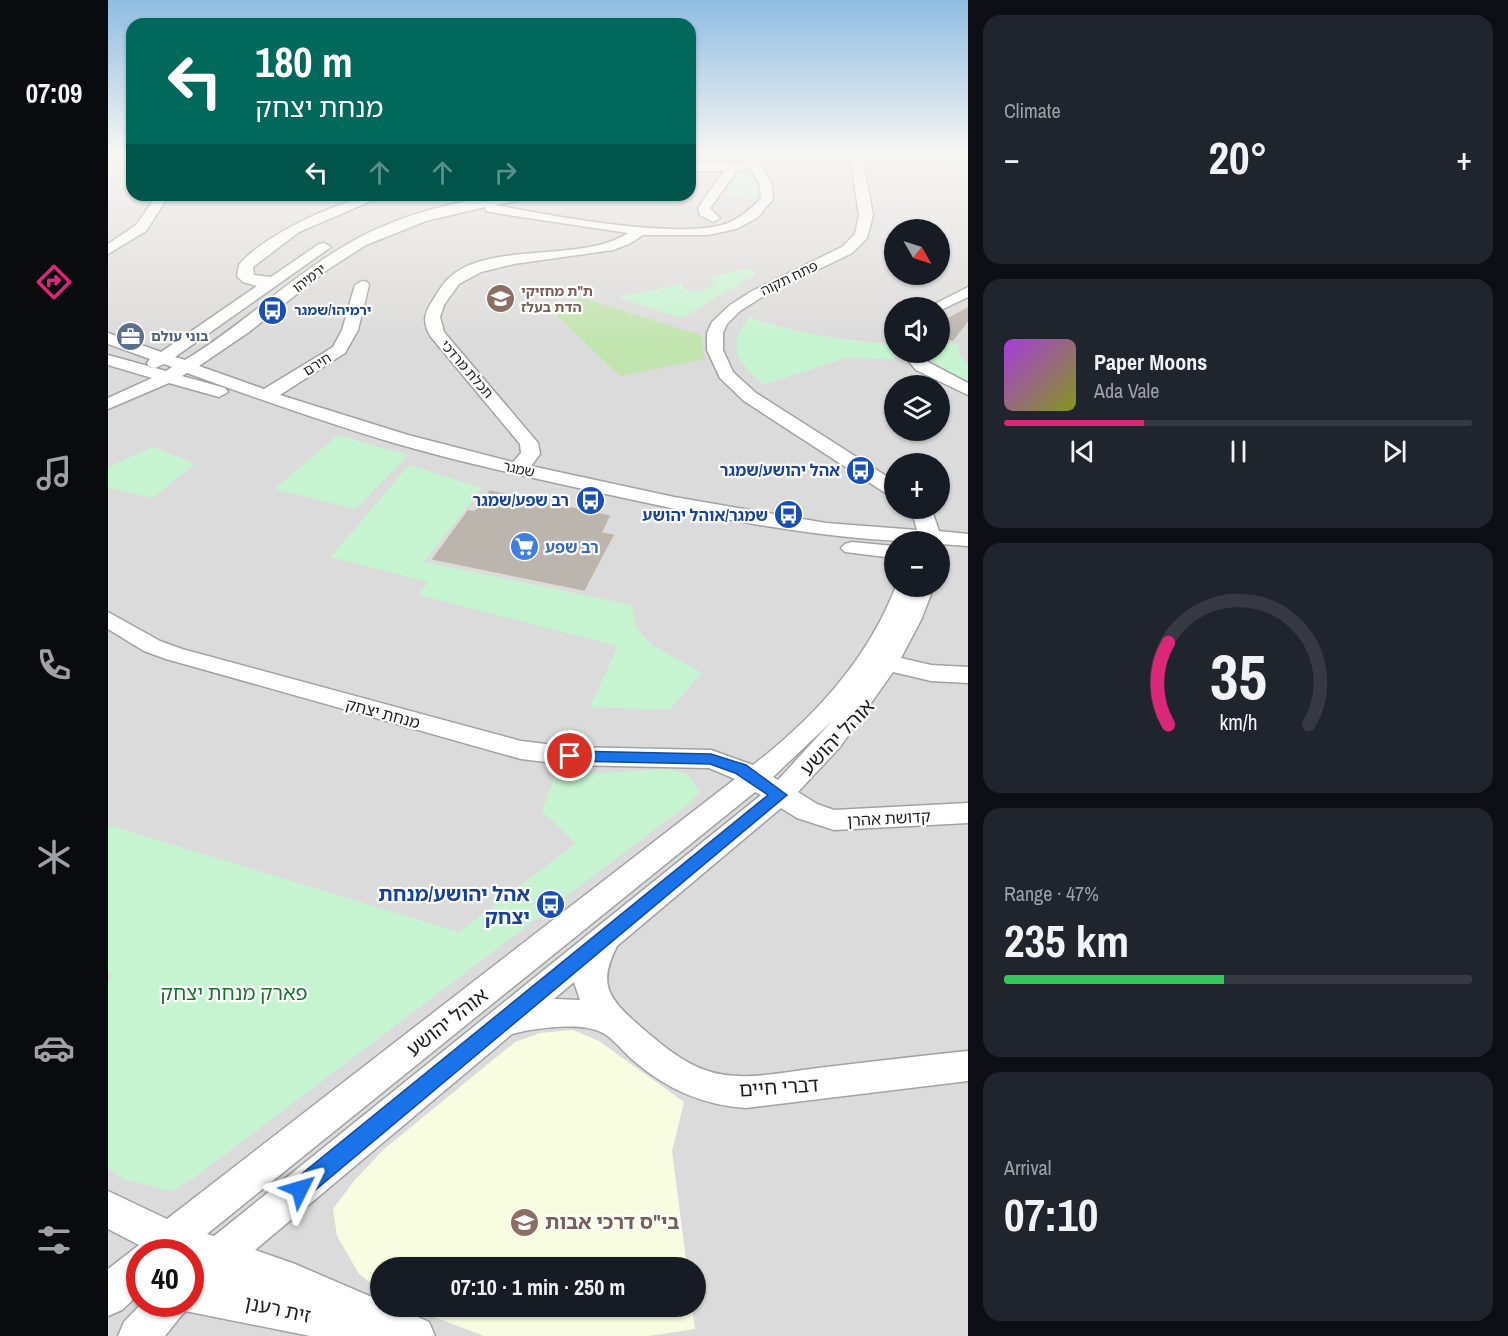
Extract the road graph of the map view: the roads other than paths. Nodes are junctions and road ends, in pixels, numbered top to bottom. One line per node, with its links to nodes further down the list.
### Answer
1 (147, 218): 13 (street)
2 (296, 218): 9 (street)
3 (316, 218): 9 (street)
4 (381, 218): 10 (street, ירמיהו)
5 (418, 218): 22 (street, ירמיהו)
6 (563, 218): 11 (street)
7 (747, 218): 11 (street)
8 (865, 218): 30 (street, פתח תקוה)
9 (306, 222): 15 (street)
10 (370, 222)
11 (641, 230): 29 (street, תכלת מרדכי)
12 (335, 240): 15 (street, ירמיהו)
13 (109, 249)
14 (362, 285): 27 (street, חירם)
15 (257, 287): 19 (street)
16 (968, 291): 17 (street)
17 (950, 300)
18 (108, 338): 19 (street, שמגר)
19 (165, 357): 22 (street, שמגר); 23 (street)
20 (108, 361): 23 (street, שמגר); 25 (street)
21 (919, 363): 26 (street)
22 (189, 366): 24 (street, ירמיהו); 27 (street, שמגר)
23 (142, 371): 24 (street, שמגר); 25 (street)
24 (168, 379): 28 (street, ירמיהו); 29 (street, שמגר)
25 (115, 384)
26 (968, 390)
27 (266, 396): 29 (street, שמגר)
28 (108, 404)
29 (519, 476): 31 (street, שמגר); 34 (street, שמגר)
30 (884, 485)
31 (884, 536)
32 (968, 540): 33 (street)
33 (950, 547)
34 (884, 551)
35 (950, 552): 36 (street)
36 (968, 555)
37 (904, 597): 42 (street, אוהל יהושע)
38 (937, 597): 40 (street, אוהל יהושע)
39 (108, 619): 42 (street, מנחת יצחק)
40 (901, 666): 41 (street); 43 (street, אוהל יהושע)
41 (968, 675)
42 (751, 782): 43 (street, מנחת יצחק); 50 (street, אוהל יהושע)
43 (779, 795): 44 (street, קדושת אהרן); 45 (street, אוהל יהושע)
44 (968, 813)
45 (606, 937): 46 (street, דברי חיים); 47 (street, אוהל יהושע)
46 (612, 1021): 47 (street, דברי חיים); 48 (street, דברי חיים)
47 (502, 1023): 52 (street, אוהל יהושע)
48 (968, 1066)
49 (108, 1209): 51 (street, זית רענן)
50 (172, 1239)
51 (126, 1248)
52 (204, 1270): 57 (street, זית רענן)
53 (204, 1296): 56 (street, זית רענן)
54 (156, 1317): 55 (street)
55 (138, 1336)
56 (400, 1336)
57 (415, 1336)

